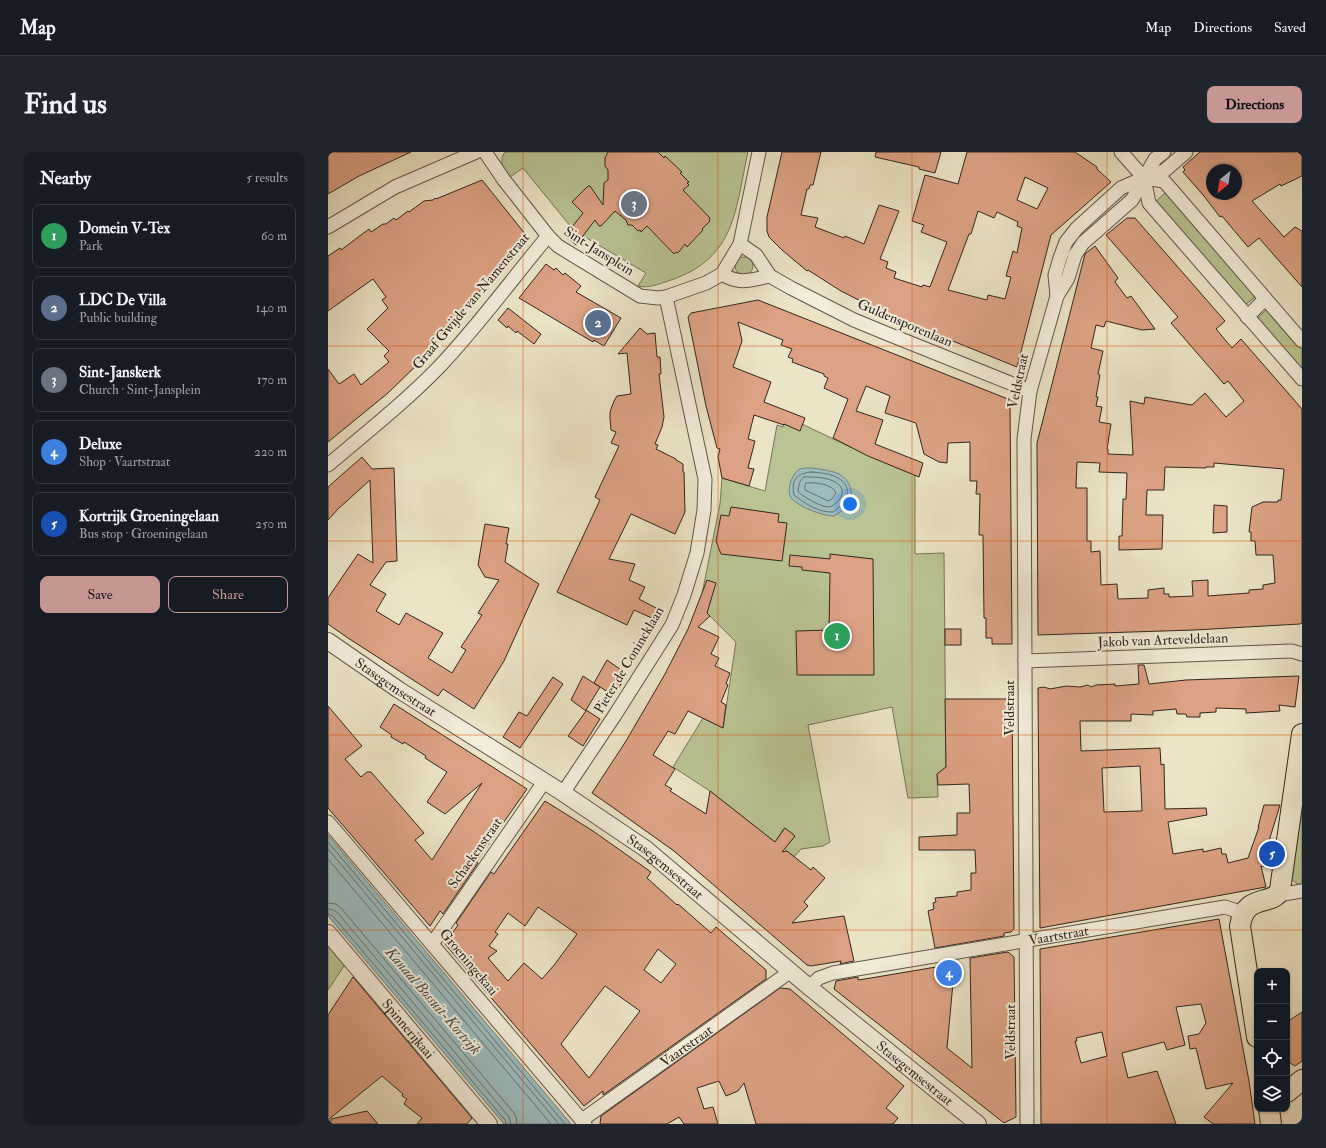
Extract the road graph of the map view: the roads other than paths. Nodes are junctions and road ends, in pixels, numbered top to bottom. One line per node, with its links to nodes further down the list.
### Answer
1 (476, 152): 8 (street)
2 (485, 152): 9 (street, Sint-Jansplein)
3 (759, 152): 10 (street)
4 (1121, 152): 7 (street)
5 (1164, 152): 7 (street, Veldstraat)
6 (1186, 152): 7 (street)
7 (1144, 178): 14 (street); 15 (street); 18 (street, Veldstraat)
8 (328, 227)
9 (548, 236): 13 (street, Sint-Jansplein); 19 (street, Graaf Gwijde van Namenstraat)
10 (740, 244): 11 (street); 12 (street, Guldensporenlaan)
11 (722, 274): 12 (street); 13 (street)
12 (770, 276): 18 (street, Guldensporenlaan)
13 (666, 297): 25 (street, Pieter de Conincklaan)
14 (1266, 299): 15 (street); 16 (street)
15 (1247, 317): 17 (street)
16 (1302, 341)
17 (1302, 379)
18 (1030, 391): 22 (street, Veldstraat)
19 (328, 465)
20 (328, 641): 24 (street, Stasegemsestraat)
21 (1302, 654): 22 (street, Jakob van Arteveldelaan)
22 (1025, 661): 31 (street, Veldstraat)
23 (1302, 734): 28 (main road)
24 (544, 782): 25 (street, Stasegemsestraat); 32 (street, Schaekenstraat)
25 (563, 793): 33 (street, Stasegemsestraat)
26 (328, 822): 32 (street, Groeningekaai)
27 (1302, 891): 28 (street)
28 (1278, 895): 29 (main road)
29 (1242, 916): 31 (street, Vaartstraat); 35 (main road)
30 (328, 933): 39 (street, Spinnerijkaai)
31 (1026, 940): 34 (street, Vaartstraat); 41 (street, Veldstraat)
32 (432, 944): 38 (street, Groeningekaai)
33 (791, 972): 34 (street, Stasegemsestraat); 38 (street, Vaartstraat)
34 (809, 987): 40 (street, Stasegemsestraat)
35 (1254, 1018)
36 (1302, 1080): 37 (main road)
37 (1290, 1090)
38 (583, 1122)
39 (489, 1124)
40 (978, 1124)
41 (1026, 1124)

